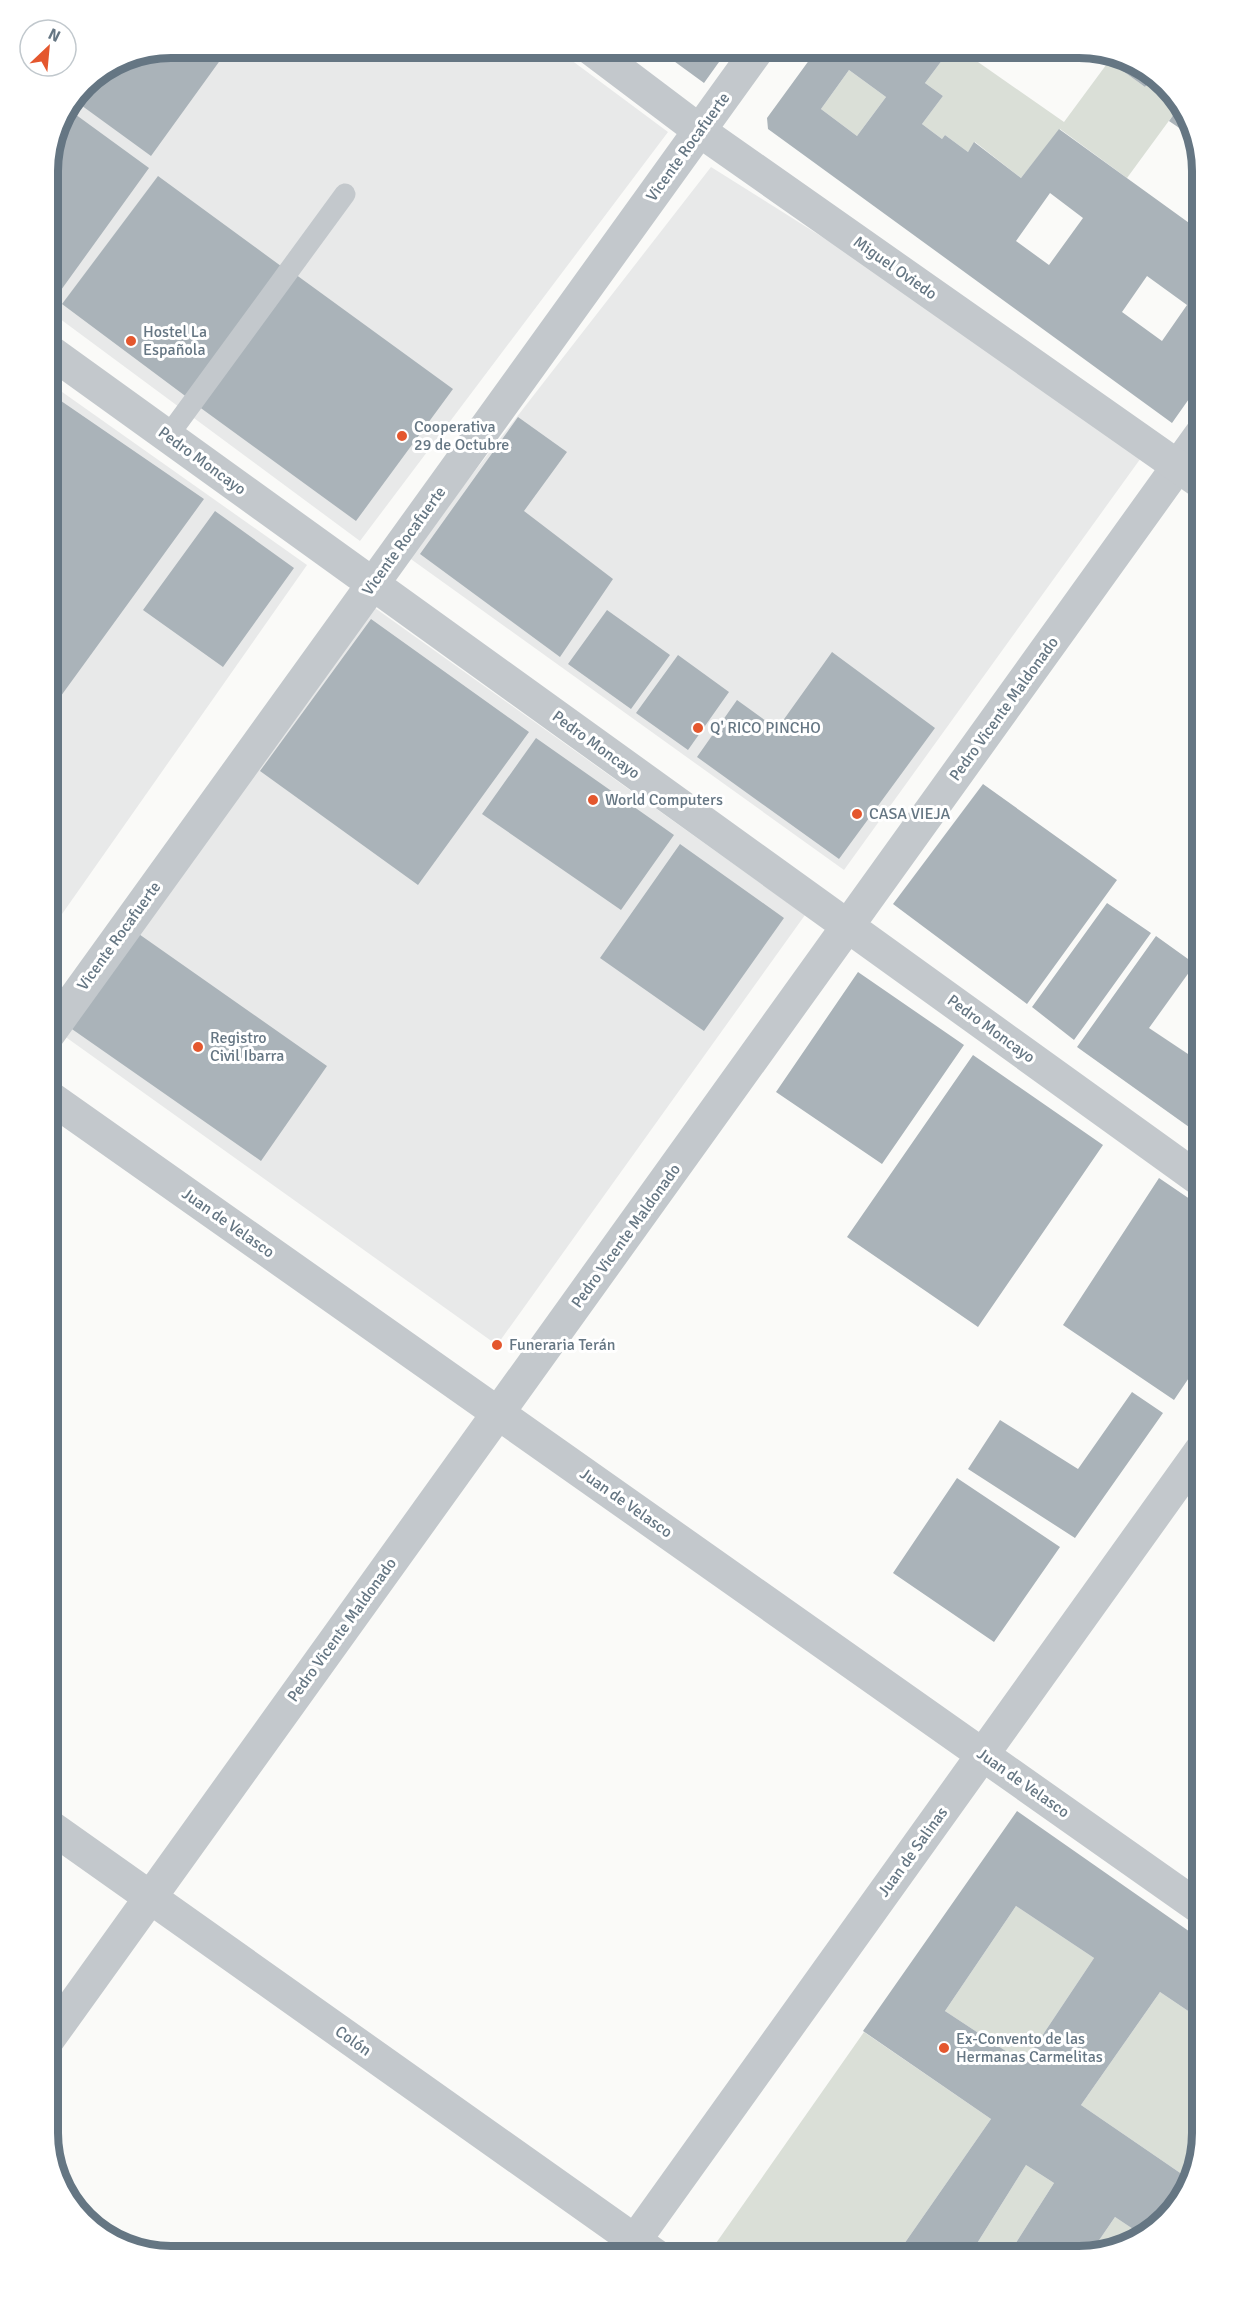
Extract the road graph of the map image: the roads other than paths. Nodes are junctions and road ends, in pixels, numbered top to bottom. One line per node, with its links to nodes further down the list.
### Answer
1 (605, 59): 3 (street, Miguel Oviedo)
2 (751, 59): 3 (street, Vicente Rocafuerte)
3 (700, 131): 7 (street, Miguel Oviedo); 8 (street, Vicente Rocafuerte)
4 (345, 194): 6 (lane)
5 (59, 358): 6 (street, Pedro Moncayo)
6 (168, 436): 8 (street, Pedro Moncayo)
7 (1190, 475): 9 (street, Pedro Vicente Maldonado)
8 (373, 584): 9 (street, Pedro Moncayo); 10 (street, Vicente Rocafuerte)
9 (848, 926): 12 (street, Pedro Moncayo); 13 (street, Pedro Vicente Maldonado)
10 (59, 1020)
11 (59, 1103): 13 (street, Juan de Velasco)
12 (1192, 1174)
13 (498, 1413): 15 (street, Juan de Velasco); 17 (street, Pedro Vicente Maldonado)
14 (1192, 1462): 15 (street, Juan de Salinas)
15 (983, 1755): 18 (street, Juan de Velasco); 21 (street, Juan de Salinas)
16 (58, 1832): 17 (street, Colón)
17 (151, 1897): 19 (street, Pedro Vicente Maldonado); 20 (street, Colón)
18 (1192, 1902)
19 (58, 2026)
20 (631, 2246)
21 (643, 2246)

